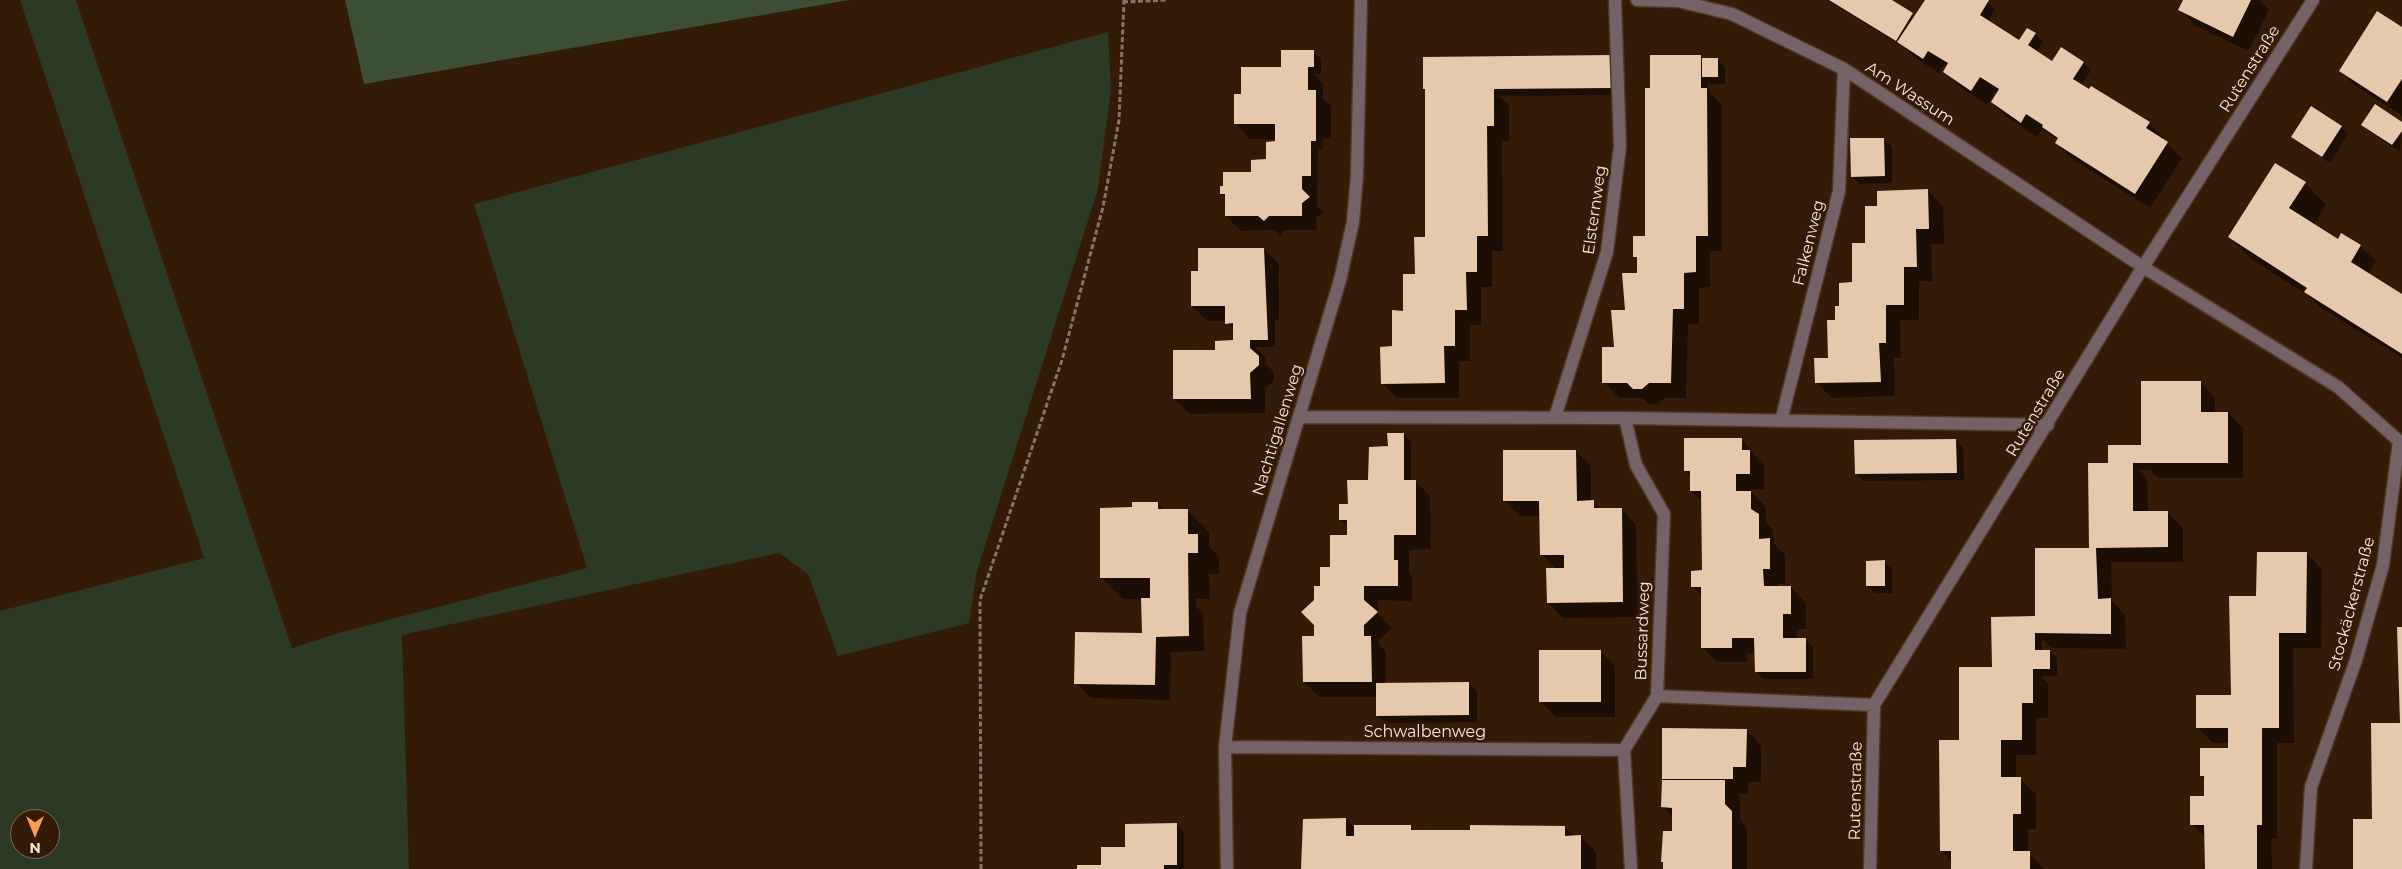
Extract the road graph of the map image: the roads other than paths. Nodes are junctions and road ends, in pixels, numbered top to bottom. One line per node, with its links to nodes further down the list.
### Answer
1 (1361, 0): 7 (street, Nachtigallenweg)
2 (1615, 0): 8 (street, Elsternweg)
3 (1637, 0): 5 (street, Am Wassum)
4 (2313, 0): 6 (street, Rutenstraße)
5 (1844, 69): 6 (street, Am Wassum); 10 (street, Falkenweg)
6 (2143, 267): 11 (street, Rutenstraße); 19 (street, Stockäckerstraße)
7 (1299, 417): 8 (street); 14 (street, Nachtigallenweg)
8 (1555, 417): 9 (street)
9 (1626, 418): 10 (street); 12 (street, Bussardweg)
10 (1781, 421): 11 (street)
11 (2048, 424): 13 (street, Rutenstraße)
12 (1657, 696): 13 (street, Bussardweg); 15 (street)
13 (1874, 705): 18 (street, Rutenstraße)
14 (1225, 746): 15 (street, Schwalbenweg); 16 (street, Nachtigallenweg)
15 (1624, 750): 17 (street)
16 (1226, 869)
17 (1631, 869)
18 (1870, 869)
19 (2306, 869)

